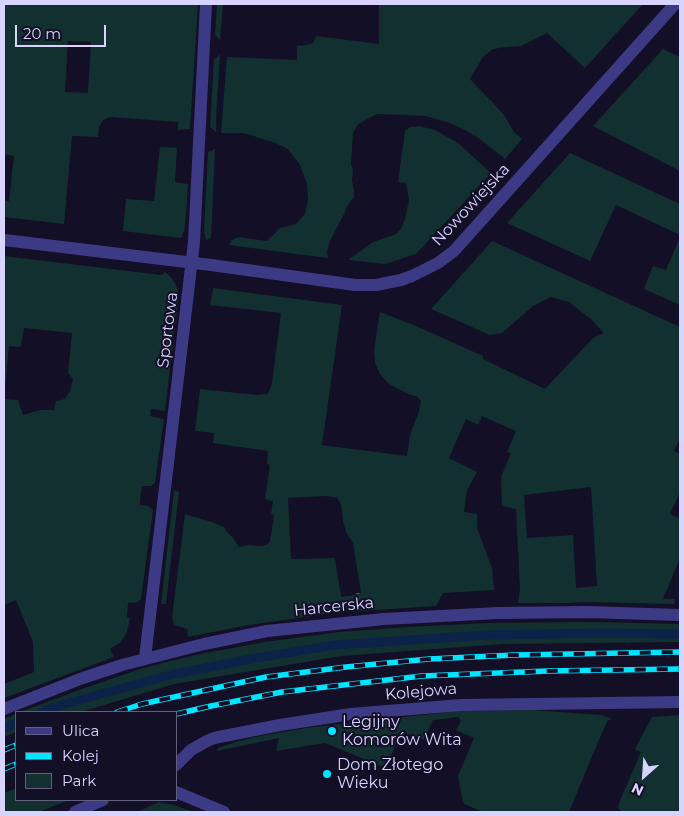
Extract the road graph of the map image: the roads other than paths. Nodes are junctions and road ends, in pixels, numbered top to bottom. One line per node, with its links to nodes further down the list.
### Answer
1 (206, 4): 4 (street, Sportowa)
2 (675, 4): 4 (street, Nowowiejska)
3 (4, 240): 4 (street, Nowowiejska)
4 (192, 262): 6 (street, Sportowa)
5 (680, 615): 6 (street, Harcerska)
6 (145, 658): 8 (street, Harcerska)
7 (680, 702): 9 (street, Kolejowa)
8 (4, 709)
9 (178, 763)
10 (178, 793): 13 (street)
11 (101, 801): 12 (street)
12 (75, 812)
13 (224, 812)

